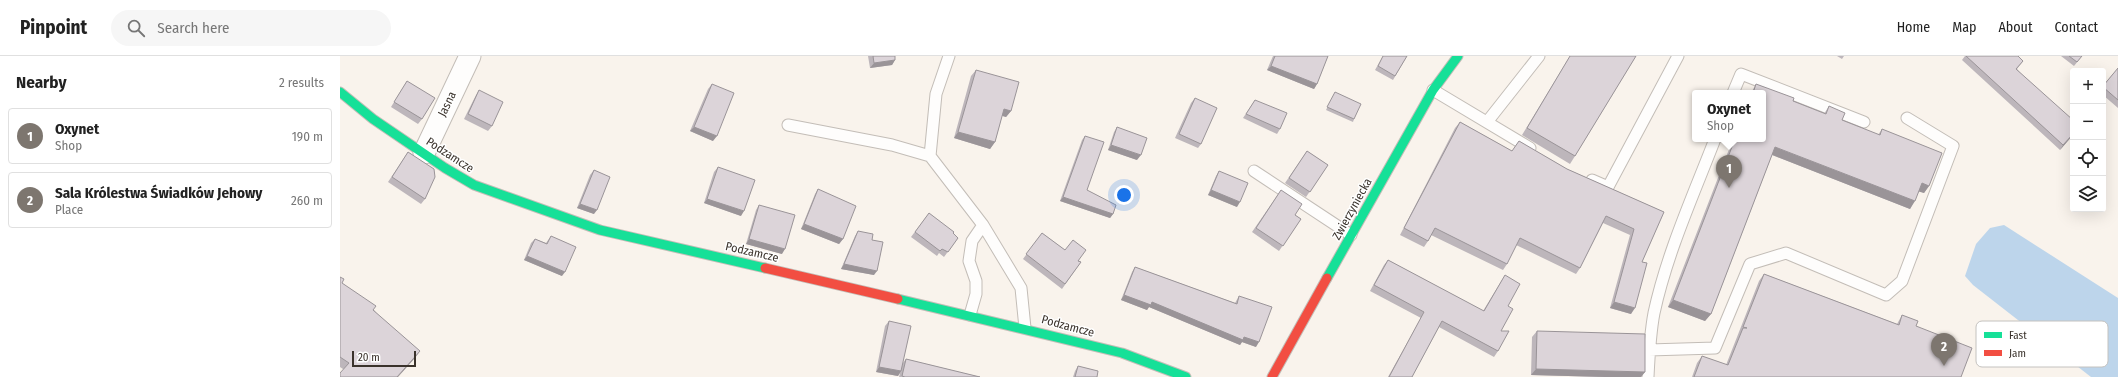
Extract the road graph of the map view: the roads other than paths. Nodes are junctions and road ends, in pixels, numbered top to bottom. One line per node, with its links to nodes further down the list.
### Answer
1 (470, 56): 14 (street, Jasna)
2 (949, 56): 16 (lane)
3 (1458, 56): 6 (street, Zwierzyniecka)
4 (1539, 56): 10 (lane)
5 (1678, 56): 18 (lane)
6 (1433, 90): 10 (lane); 20 (street, Zwierzyniecka)
7 (1734, 90): 11 (lane)
8 (340, 92): 14 (street, Podzamcze)
9 (1907, 118): 23 (lane)
10 (1487, 122): 15 (lane)
11 (1864, 122)
12 (788, 125): 16 (lane)
13 (1714, 142): 23 (lane)
14 (424, 153): 21 (street, Podzamcze)
15 (1539, 154)
16 (930, 156): 19 (lane)
17 (1254, 172): 20 (lane)
18 (1579, 175)
19 (983, 225): 21 (lane); 22 (lane)
20 (1351, 235): 25 (street, Zwierzyniecka)
21 (970, 315): 22 (street, Podzamcze)
22 (1025, 328): 24 (street, Podzamcze)
23 (1649, 350): 26 (lane)
24 (1186, 377)
25 (1272, 377)
26 (1648, 377)

